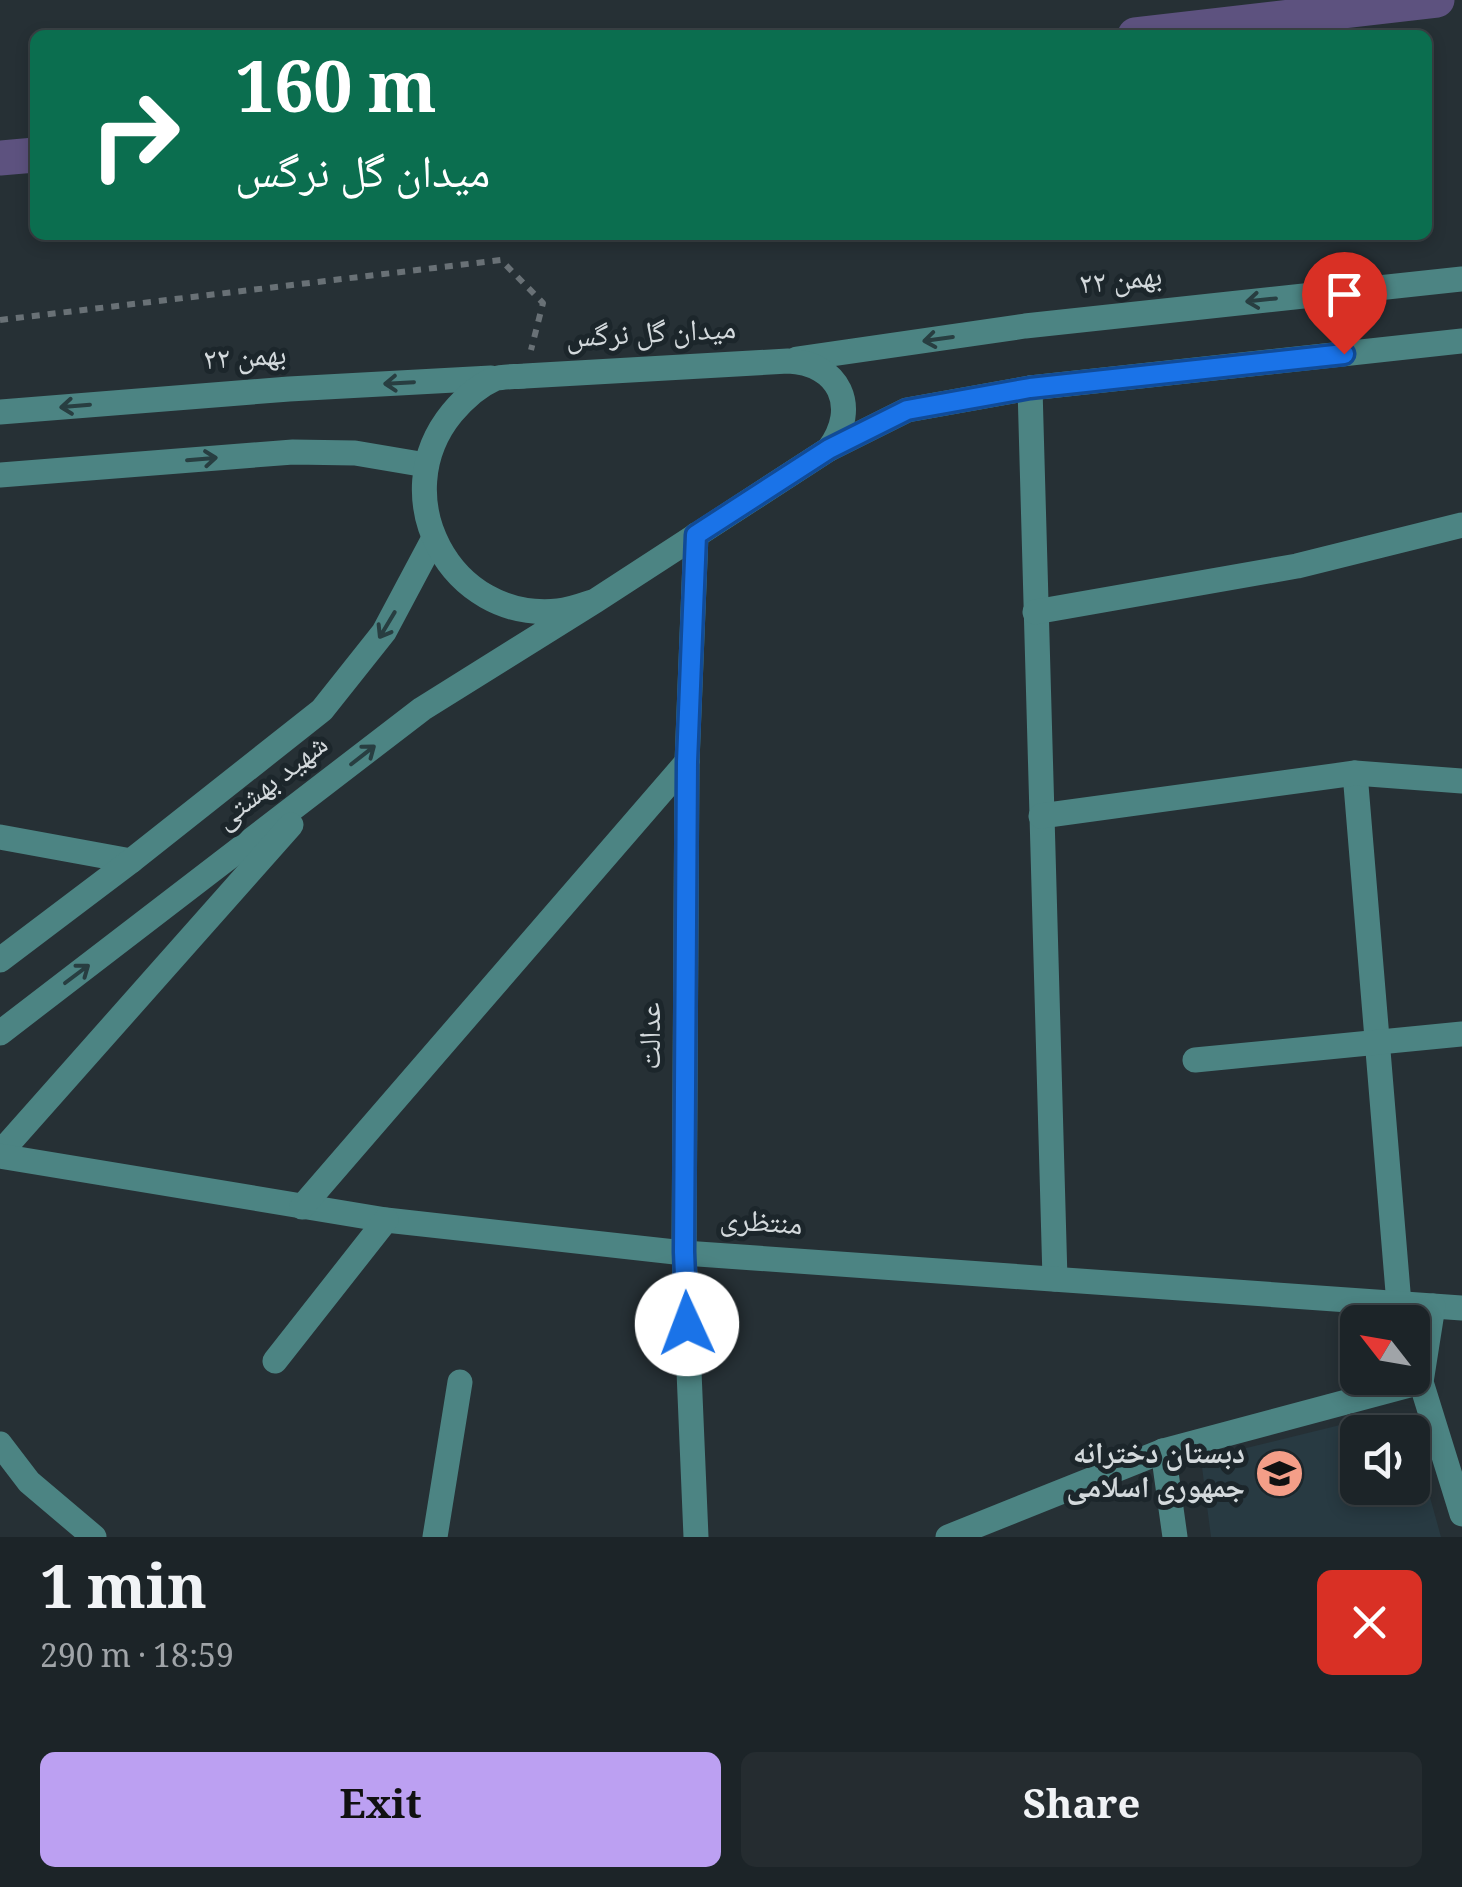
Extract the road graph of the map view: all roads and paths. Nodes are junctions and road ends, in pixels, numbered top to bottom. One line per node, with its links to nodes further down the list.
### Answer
1 (1462, 279): 4 (street, ۲۲ بهمن, one-way to 4)
2 (0, 320): 5 (path)
3 (1462, 341): 7 (street)
4 (788, 361): 5 (street, میدان گل نرگس); 9 (street, میدان گل نرگس)
5 (525, 376): 6 (street, میدان گل نرگس)
6 (496, 378): 8 (street, ۲۲ بهمن, one-way to 8); 10 (street)
7 (1030, 388): 9 (street); 16 (street)
8 (0, 412)
9 (829, 449): 13 (street)
10 (426, 464): 11 (street, one-way to 10); 14 (street)
11 (0, 475)
12 (1462, 524): 16 (street)
13 (696, 535): 15 (street); 17 (street, عدالت)
14 (434, 540): 15 (street); 23 (street, شهید بهشتی, one-way to 23)
15 (595, 601): 19 (street, شهید بهشتی, one-way to 15)
16 (1036, 612): 21 (street)
17 (687, 762): 30 (street); 32 (street, عدالت)
18 (1354, 773): 20 (street); 21 (street); 27 (street)
19 (331, 781): 25 (street, شهید بهشتی, one-way to 19); 29 (street)
20 (1462, 781)
21 (1040, 816): 33 (street)
22 (0, 837): 23 (street)
23 (131, 861): 24 (street, شهید بهشتی)
24 (0, 960)
25 (0, 1033)
26 (1462, 1034): 27 (street)
27 (1377, 1041): 28 (street); 34 (street)
28 (1196, 1060)
29 (0, 1154): 30 (street, منتظری)
30 (302, 1207): 31 (street, منتظری)
31 (386, 1220): 32 (street, منتظری); 38 (street)
32 (684, 1252): 33 (street, منتظری); 47 (street, عدالت)
33 (1055, 1279): 34 (street, منتظری)
34 (1398, 1304): 35 (street, منتظری)
35 (1433, 1306): 36 (street, منتظری); 37 (street)
36 (1462, 1308)
37 (1430, 1325)
38 (275, 1361)
39 (460, 1382): 46 (street)
40 (1372, 1395): 43 (street)
41 (1425, 1395): 44 (street)
42 (0, 1444): 45 (street)
43 (1163, 1451): 48 (street); 49 (street)
44 (1462, 1514)
45 (94, 1537)
46 (435, 1537)
47 (696, 1537)
48 (948, 1537)
49 (1174, 1537)

